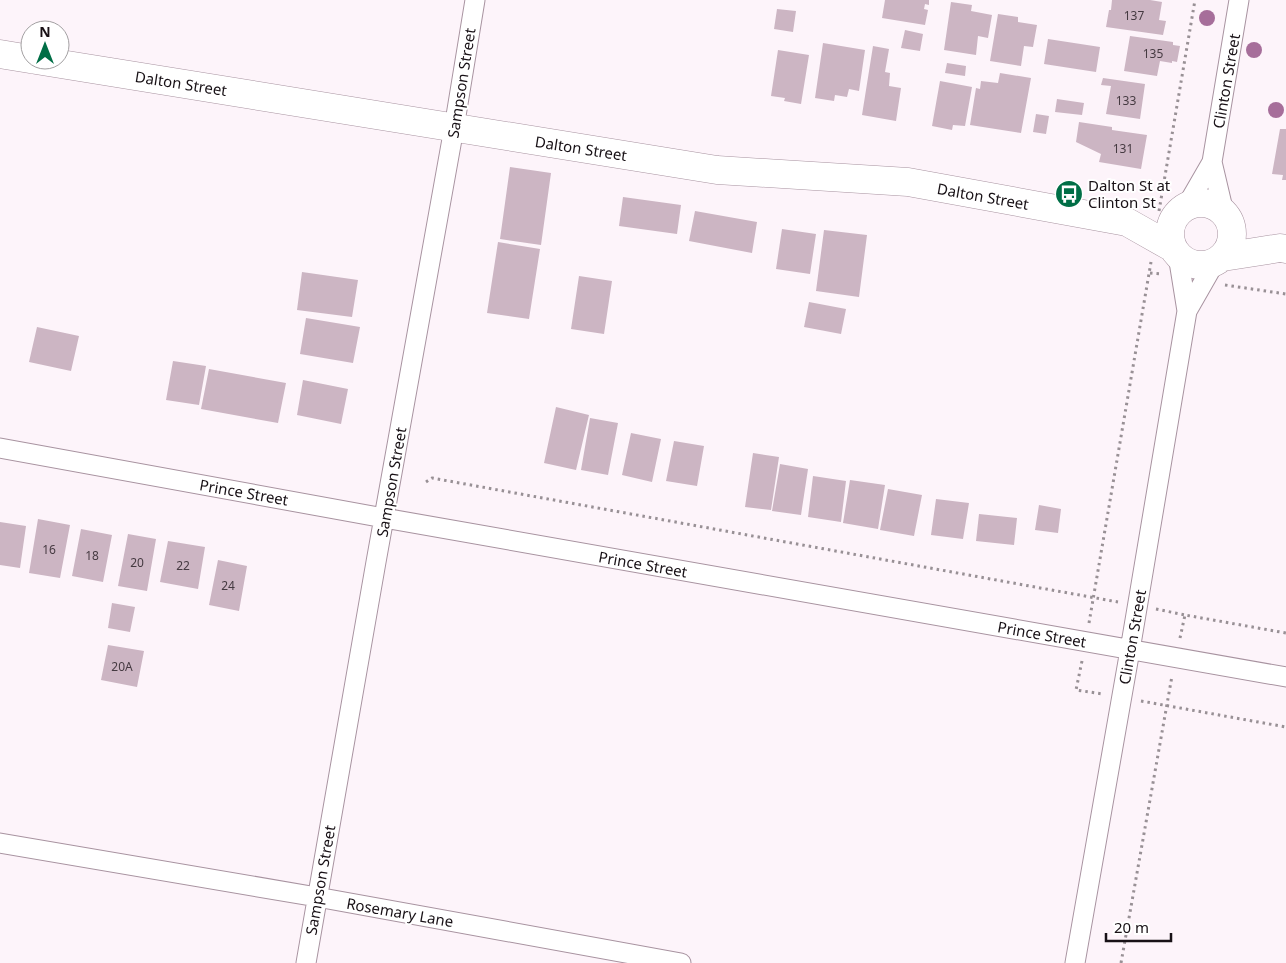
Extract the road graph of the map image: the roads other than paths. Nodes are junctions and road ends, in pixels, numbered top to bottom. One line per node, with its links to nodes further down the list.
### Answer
1 (475, 0): 6 (street, Sampson Street)
2 (1240, 0): 7 (street, Clinton Street)
3 (0, 54): 4 (main road)
4 (20, 57)
5 (70, 66): 6 (main road, Dalton Street)
6 (454, 128): 9 (main road, Dalton Street); 14 (street, Sampson Street)
7 (1212, 162): 8 (street, Clinton Street); 9 (street, Clinton Street)
8 (1226, 216): 9 (main road); 10 (main road); 11 (main road)
9 (1172, 230): 11 (main road); 12 (street, Clinton Street)
10 (1283, 249): 11 (main road)
11 (1219, 260): 12 (street, Clinton Street)
12 (1187, 311): 15 (street, Clinton Street)
13 (0, 448): 14 (street, Prince Street)
14 (384, 518): 15 (street, Prince Street); 18 (street, Sampson Street)
15 (1130, 650): 16 (street, Prince Street); 21 (street, Clinton Street)
16 (1286, 677)
17 (0, 843): 18 (street, Rosemary Lane)
18 (317, 896): 19 (street, Sampson Street); 20 (street, Rosemary Lane)
19 (306, 963)
20 (681, 963)
21 (1075, 963)

